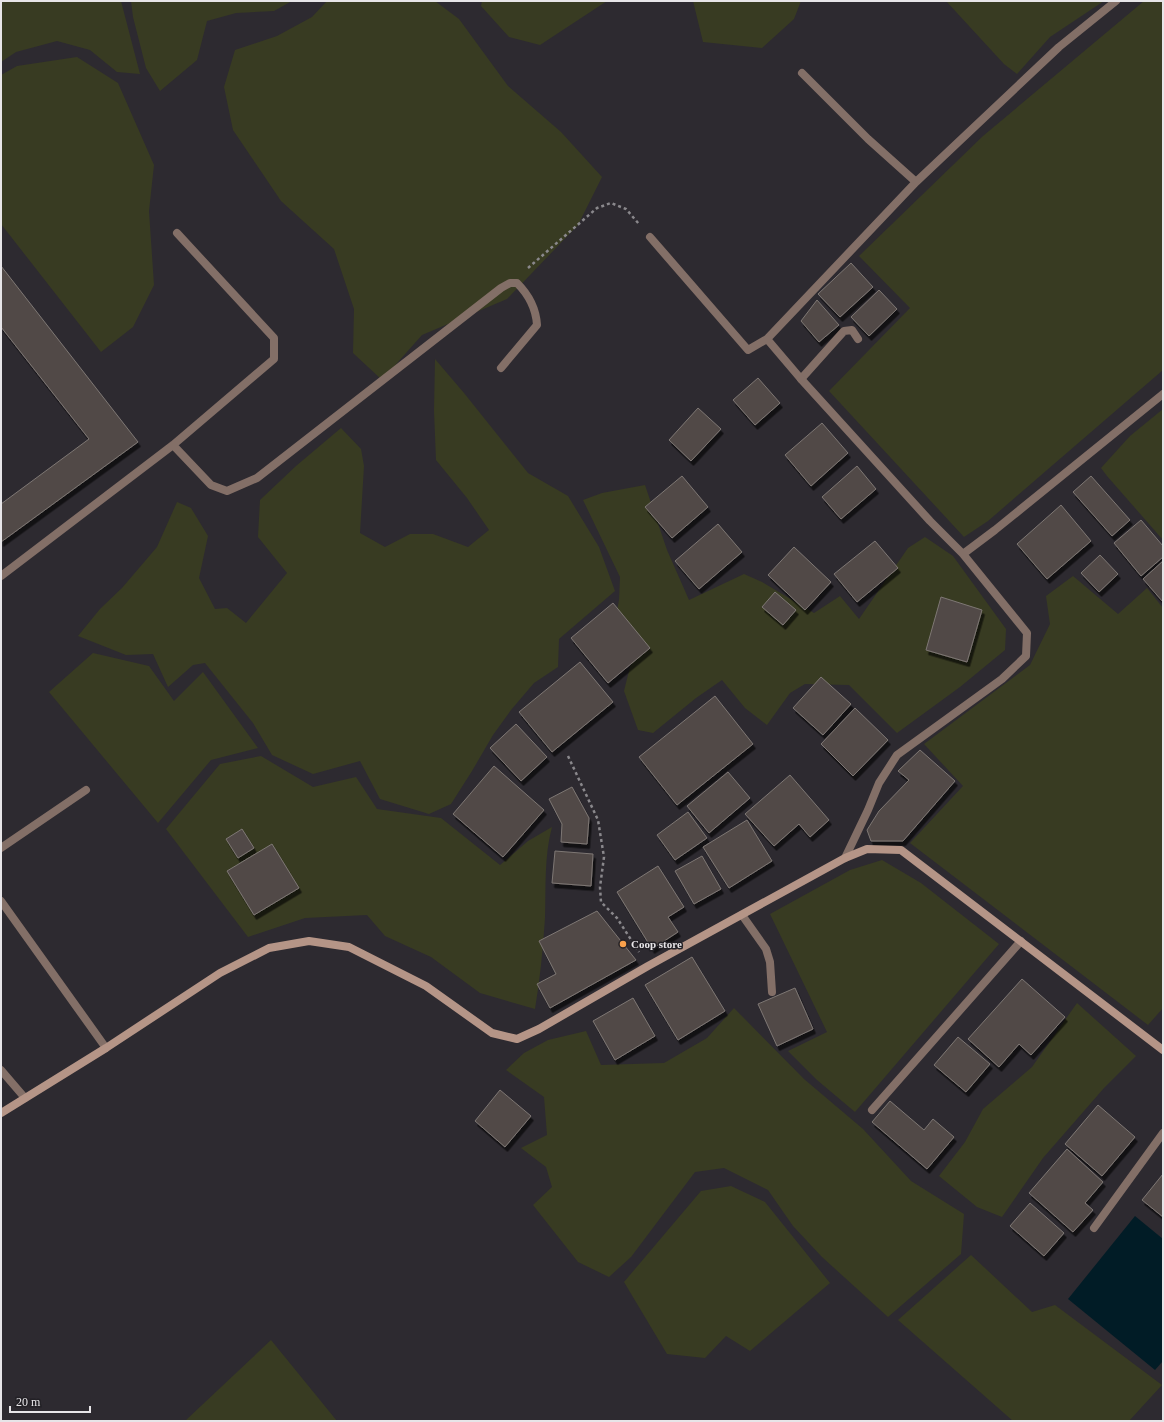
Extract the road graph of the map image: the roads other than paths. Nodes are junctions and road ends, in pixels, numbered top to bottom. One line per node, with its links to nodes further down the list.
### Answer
1 (1116, 1): 3 (street)
2 (802, 73): 3 (street)
3 (916, 182): 6 (street)
4 (178, 233): 11 (street)
5 (650, 237): 6 (street)
6 (767, 339): 9 (street)
7 (858, 339): 9 (street)
8 (501, 368): 11 (street)
9 (801, 379): 12 (street)
10 (1163, 394): 12 (street)
11 (173, 445): 13 (street)
12 (962, 554): 16 (street)
13 (1, 576)
14 (86, 790): 15 (street)
15 (1, 848)
16 (845, 858): 18 (street); 19 (street)
17 (1, 902): 21 (street)
18 (742, 914): 20 (street); 21 (street)
19 (1021, 941): 22 (street); 25 (street)
20 (772, 992)
21 (106, 1048): 24 (street)
22 (1163, 1050)
23 (1, 1070): 24 (street)
24 (25, 1098): 26 (street)
25 (872, 1110)
26 (1, 1112)
27 (1163, 1133): 28 (street)
28 (1094, 1228)

